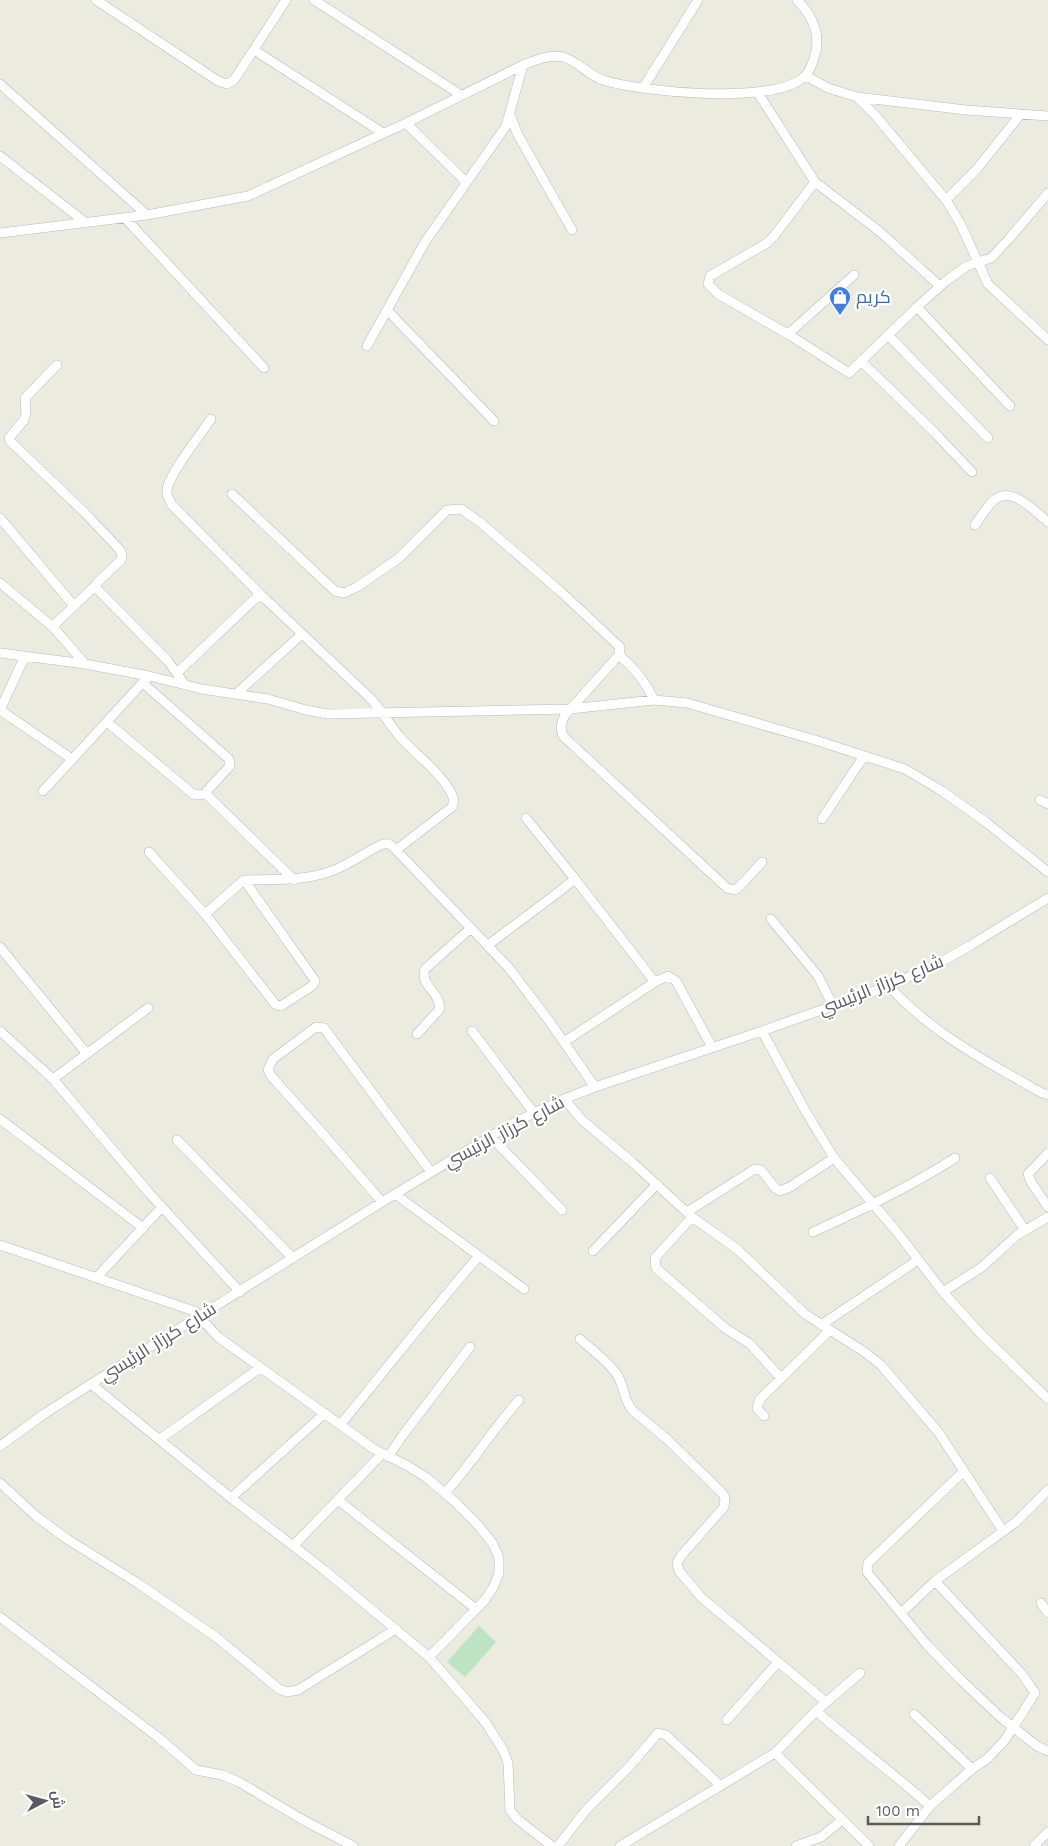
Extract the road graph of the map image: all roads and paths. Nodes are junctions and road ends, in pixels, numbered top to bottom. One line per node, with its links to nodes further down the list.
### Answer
1 (96, 0): 6 (street)
2 (286, 0): 6 (street)
3 (314, 0): 12 (street)
4 (698, 0): 10 (street)
5 (797, 0): 8 (street)
6 (254, 50): 18 (street)
7 (523, 65): 10 (street); 12 (street); 14 (street)
8 (806, 76): 11 (street); 13 (street)
9 (0, 84): 24 (street)
10 (643, 88): 11 (street)
11 (758, 93): 21 (street)
12 (461, 95): 17 (street)
13 (857, 97): 15 (street); 23 (street)
14 (510, 115): 20 (street); 27 (street)
15 (1020, 115): 16 (street); 23 (street)
16 (1048, 116)
17 (406, 123): 18 (street); 20 (street)
18 (383, 133): 24 (street)
19 (0, 156): 26 (street)
20 (466, 182): 33 (street)
21 (815, 182): 31 (street); 34 (street)
22 (1048, 193): 29 (street)
23 (946, 200): 29 (street)
24 (147, 215): 25 (street)
25 (125, 218): 26 (street); 40 (street)
26 (86, 223): 28 (street)
27 (572, 230)
28 (0, 233)
29 (977, 263): 31 (street); 36 (street)
30 (854, 276): 34 (street)
31 (940, 286): 32 (street)
32 (917, 307): 35 (street); 41 (street)
33 (387, 310): 37 (street); 43 (street)
34 (788, 334): 38 (street)
35 (888, 335): 38 (street); 44 (street)
36 (1048, 340)
37 (367, 346)
38 (861, 361): 45 (street)
39 (57, 365): 51 (street)
40 (264, 368)
41 (1010, 406)
42 (211, 419): 52 (street)
43 (494, 421)
44 (988, 438)
45 (972, 472)
46 (232, 494): 57 (street)
47 (0, 518): 53 (street)
48 (1048, 522): 49 (street)
49 (975, 525)
50 (0, 583): 54 (street)
51 (96, 586): 53 (street); 60 (street)
52 (260, 594): 55 (street); 60 (street)
53 (74, 606): 54 (street)
54 (54, 628): 59 (street)
55 (302, 634): 63 (street); 66 (street)
56 (0, 652): 58 (street)
57 (619, 655): 64 (street); 65 (street)
58 (25, 656): 59 (street); 69 (street)
59 (85, 664): 61 (street)
60 (177, 672): 62 (street)
61 (146, 680): 62 (street); 67 (street); 71 (street)
62 (185, 685): 63 (street)
63 (237, 693): 66 (street)
64 (654, 700): 65 (street); 68 (street)
65 (570, 709): 66 (street); 76 (street)
66 (383, 713): 74 (street)
67 (107, 722): 69 (street); 71 (street)
68 (864, 756): 73 (street); 77 (street)
69 (72, 760): 70 (street)
70 (43, 791)
71 (205, 793): 80 (street)
72 (526, 818): 78 (street)
73 (822, 819)
74 (396, 850): 80 (street); 84 (street)
75 (149, 852): 82 (street)
76 (762, 862)
77 (1048, 872)
78 (574, 878): 85 (street); 87 (street)
79 (244, 880): 80 (street); 82 (street); 82 (street)
80 (294, 880)
81 (1048, 898): 88 (street, شارع كرزاز الرئيسي)
82 (205, 914)
83 (771, 919): 89 (street)
84 (471, 928): 85 (street); 94 (street)
85 (488, 945): 95 (street)
86 (0, 947): 97 (street)
87 (655, 982): 95 (street); 96 (street)
88 (889, 986): 89 (street, شارع كرزاز الرئيسي); 100 (street)
89 (833, 1006): 92 (street, شارع كرزاز الرئيسي)
90 (148, 1008): 97 (street)
91 (472, 1031): 102 (street)
92 (762, 1031): 96 (street, شارع كرزاز الرئيسي); 107 (street)
93 (0, 1032): 98 (street)
94 (417, 1034)
95 (564, 1042): 99 (street)
96 (712, 1048): 99 (street, شارع كرزاز الرئيسي)
97 (86, 1054): 98 (street)
98 (53, 1079): 115 (street)
99 (595, 1087): 101 (street, شارع كرزاز الرئيسي)
100 (1048, 1094)
101 (564, 1099): 102 (street, شارع كرزاز الرئيسي); 111 (street)
102 (534, 1114): 104 (street, شارع كرزاز الرئيسي)
103 (0, 1119): 120 (street)
104 (490, 1136): 109 (street, شارع كرزاز الرئيسي); 117 (street)
105 (178, 1140): 126 (street)
106 (1048, 1153): 116 (street)
107 (834, 1158): 114 (street); 118 (street)
108 (955, 1158): 114 (street)
109 (431, 1172): 112 (street, شارع كرزاز الرئيسي); 113 (street)
110 (990, 1178): 121 (street)
111 (657, 1184): 118 (street); 124 (street)
112 (395, 1194): 113 (street, شارع كرزاز الرئيسي); 125 (street)
113 (382, 1202): 126 (street, شارع كرزاز الرئيسي)
114 (873, 1205): 122 (street); 127 (street)
115 (162, 1207): 120 (street); 130 (street)
116 (1048, 1207)
117 (562, 1210)
118 (690, 1214): 133 (street); 138 (street)
119 (1048, 1218): 121 (street)
120 (143, 1228): 128 (street)
121 (1024, 1230): 131 (street)
122 (813, 1232)
123 (0, 1245): 128 (street)
124 (593, 1251)
125 (479, 1256): 129 (street); 144 (street)
126 (293, 1258): 130 (street, شارع كرزاز الرئيسي)
127 (918, 1260): 131 (street); 133 (street)
128 (97, 1277): 132 (street)
129 (524, 1289)
130 (240, 1292): 132 (street, شارع كرزاز الرئيسي)
131 (943, 1292): 141 (street)
132 (199, 1316): 137 (street); 139 (street, شارع كرزاز الرئيسي)
133 (821, 1325): 134 (street)
134 (830, 1330): 138 (street); 148 (street)
135 (580, 1339): 164 (street)
136 (470, 1347): 147 (street)
137 (260, 1368): 142 (street); 145 (street)
138 (780, 1377): 143 (street)
139 (91, 1384): 145 (street); 146 (street, شارع كرزاز الرئيسي)
140 (519, 1400): 151 (street)
141 (1048, 1400)
142 (325, 1413): 144 (street); 152 (street)
143 (764, 1416)
144 (341, 1424): 147 (street)
145 (160, 1440): 152 (street)
146 (0, 1446)
147 (385, 1455): 151 (street); 153 (street)
148 (964, 1471): 154 (street); 159 (street)
149 (0, 1483): 162 (street)
150 (1048, 1490): 154 (street)
151 (445, 1493): 158 (street)
152 (231, 1498): 155 (street)
153 (338, 1500): 155 (street); 158 (street)
154 (1003, 1531): 156 (street)
155 (293, 1546): 162 (street)
156 (935, 1581): 159 (street); 170 (street)
157 (1040, 1603): 160 (street)
158 (476, 1609): 163 (street)
159 (901, 1613): 170 (street)
160 (1048, 1613)
161 (0, 1617): 178 (street)
162 (396, 1629): 163 (street)
163 (429, 1657): 179 (street)
164 (778, 1662): 166 (street); 169 (street)
165 (860, 1673): 166 (street)
166 (826, 1702): 167 (street)
167 (816, 1711): 172 (street); 175 (street)
168 (914, 1714): 173 (street)
169 (727, 1720)
170 (1014, 1727): 171 (street); 173 (street)
171 (1048, 1751)
172 (775, 1753): 174 (street); 176 (street)
173 (972, 1769): 175 (street)
174 (721, 1786): 180 (street); 181 (street)
175 (930, 1806): 184 (street)
176 (842, 1820): 182 (street); 183 (street)
177 (1048, 1832): 185 (street)
178 (353, 1846)
179 (552, 1846)
180 (558, 1846)
181 (620, 1846)
182 (796, 1846)
183 (869, 1846)
184 (899, 1846)
185 (1034, 1846)

